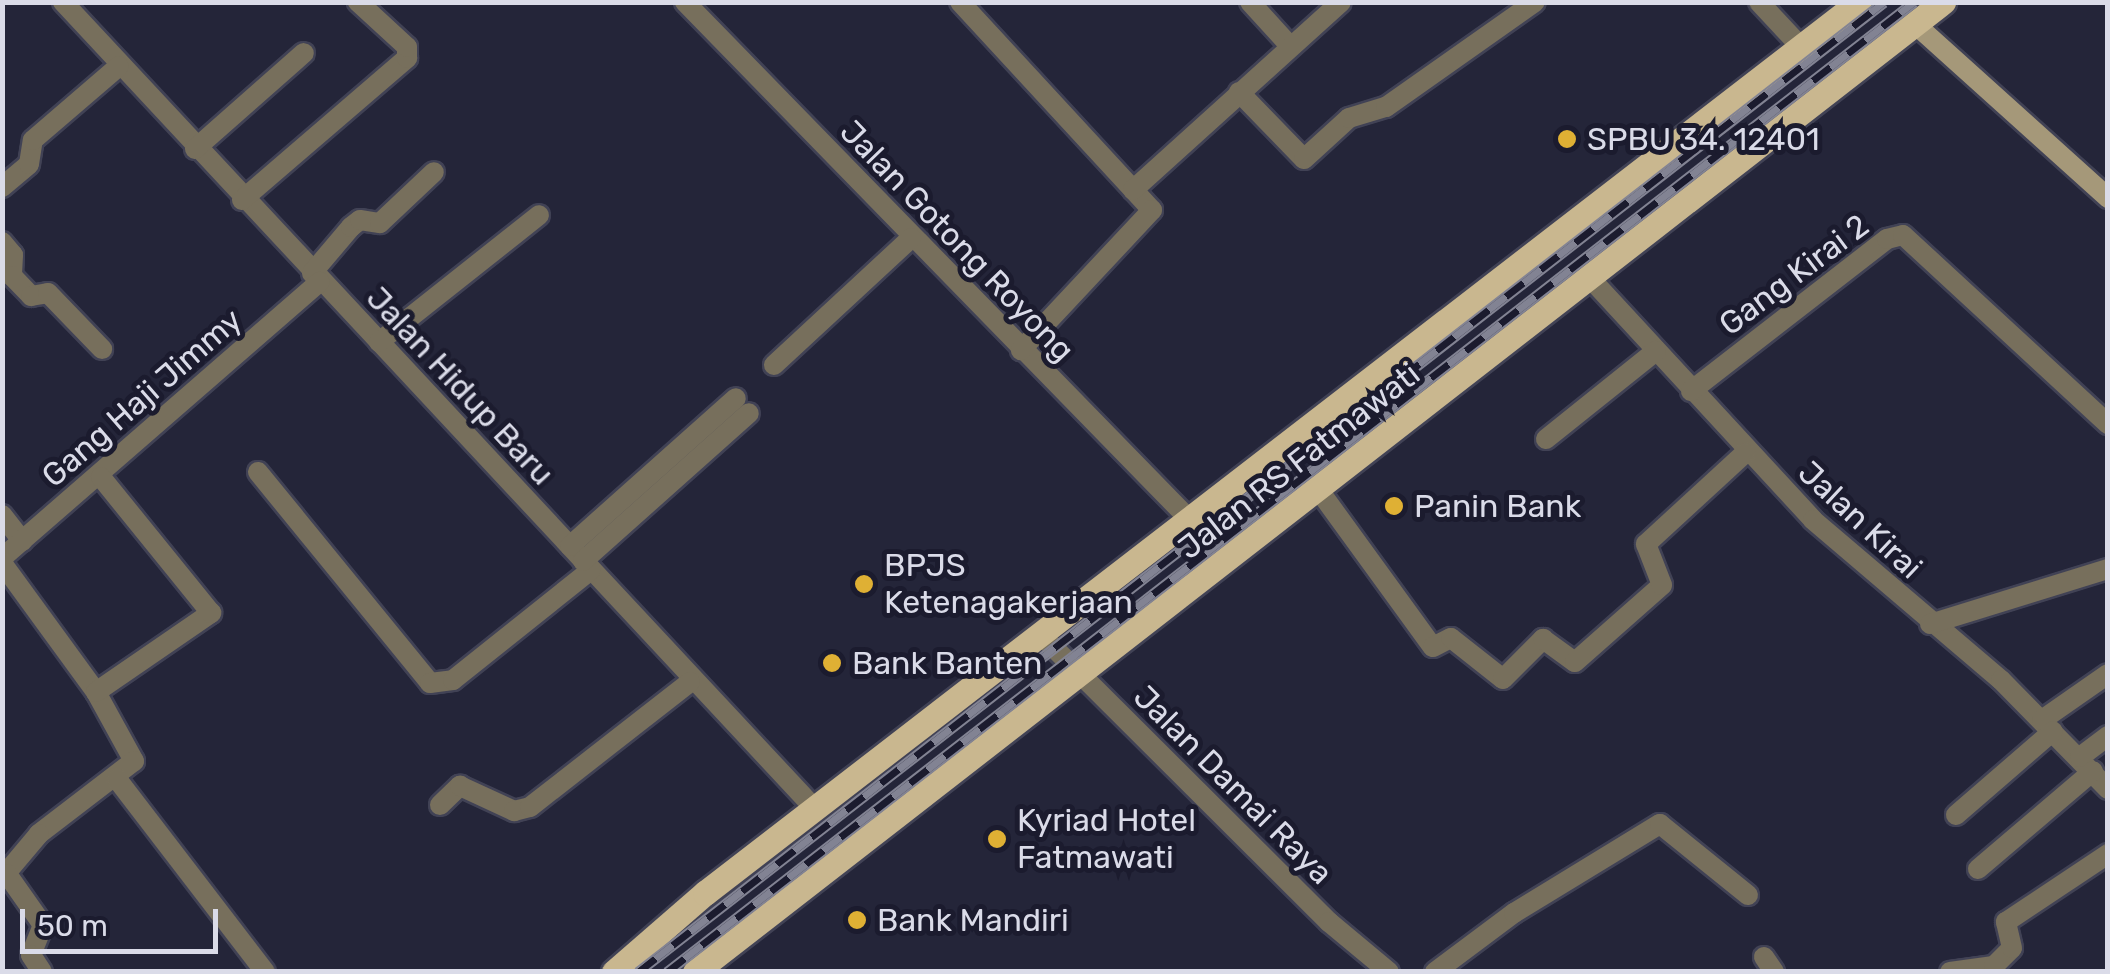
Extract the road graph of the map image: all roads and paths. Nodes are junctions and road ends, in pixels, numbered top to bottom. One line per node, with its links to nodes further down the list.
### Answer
1 (62, 2): 14 (street, Jalan Hidup Baru)
2 (358, 2): 21 (street)
3 (685, 2): 23 (street, Jalan Gotong Royong)
4 (960, 2): 19 (street)
5 (1250, 2): 11 (street)
6 (1341, 2): 11 (street)
7 (1536, 2): 15 (street)
8 (1760, 2): 12 (street)
9 (1859, 2): 12 (main road, Jalan RS Fatmawati)
10 (1930, 10): 20 (street); 26 (main road, Jalan RS Fatmawati)
11 (1290, 46): 15 (street)
12 (1801, 47): 41 (main road, Jalan RS Fatmawati)
13 (304, 53): 16 (street)
14 (120, 66): 16 (street, Jalan Hidup Baru); 18 (street)
15 (1239, 92): 19 (street)
16 (195, 148): 21 (street, Jalan Hidup Baru)
17 (434, 172): 25 (street, Gang Haji Jimmy)
18 (2, 187)
19 (1134, 190): 29 (street)
20 (2108, 198)
21 (242, 200): 25 (street, Jalan Hidup Baru)
22 (539, 215): 27 (street)
23 (912, 238): 29 (street, Jalan Gotong Royong); 31 (street)
24 (2, 242): 28 (street)
25 (316, 278): 27 (street, Jalan Hidup Baru); 38 (street, Gang Haji Jimmy)
26 (1590, 278): 30 (street, Jalan Kirai); 39 (main road, Jalan RS Fatmawati)
27 (379, 342): 43 (street, Jalan Hidup Baru)
28 (102, 349)
29 (1021, 350): 41 (street, Jalan Gotong Royong)
30 (1656, 352): 32 (street, Jalan Kirai); 35 (street)
31 (774, 365)
32 (1692, 390): 34 (street, Gang Kirai 2); 36 (street, Jalan Kirai)
33 (742, 406): 43 (street)
34 (2108, 424)
35 (1546, 439)
36 (1745, 453): 39 (street); 46 (street, Jalan Kirai)
37 (258, 472): 43 (street)
38 (101, 477): 42 (street, Gang Haji Jimmy); 51 (street)
39 (1318, 489): 48 (main road, Jalan RS Fatmawati)
40 (2, 516): 42 (street)
41 (1189, 519): 47 (main road, Jalan RS Fatmawati)
42 (22, 540): 44 (street, Gang Haji Jimmy)
43 (582, 559): 50 (street, Jalan Hidup Baru)
44 (2, 560): 51 (street)
45 (2108, 569): 46 (street)
46 (1930, 624): 52 (street, Jalan Kirai)
47 (1040, 634): 48 (street, Jalan Damai Raya); 58 (main road, Jalan RS Fatmawati)
48 (1078, 672): 67 (main road, Jalan RS Fatmawati); 68 (street, Jalan Damai Raya)
49 (2108, 674): 52 (street)
50 (690, 682): 57 (street); 58 (street, Jalan Hidup Baru)
51 (96, 692): 55 (street)
52 (2048, 725): 54 (street, Jalan Kirai); 59 (street)
53 (2108, 736): 54 (street)
54 (2086, 764): 56 (street, Jalan Kirai); 61 (street)
55 (117, 779): 62 (street); 65 (street)
56 (2108, 788)
57 (440, 805)
58 (816, 810): 66 (main road, Jalan RS Fatmawati)
59 (1956, 815)
60 (2108, 854): 70 (street)
61 (1978, 869)
62 (5, 876): 64 (street)
63 (1748, 895): 69 (street)
64 (42, 972)
65 (265, 972)
66 (614, 972)
67 (695, 972)
68 (1389, 972)
69 (1435, 972)
70 (1950, 972)

